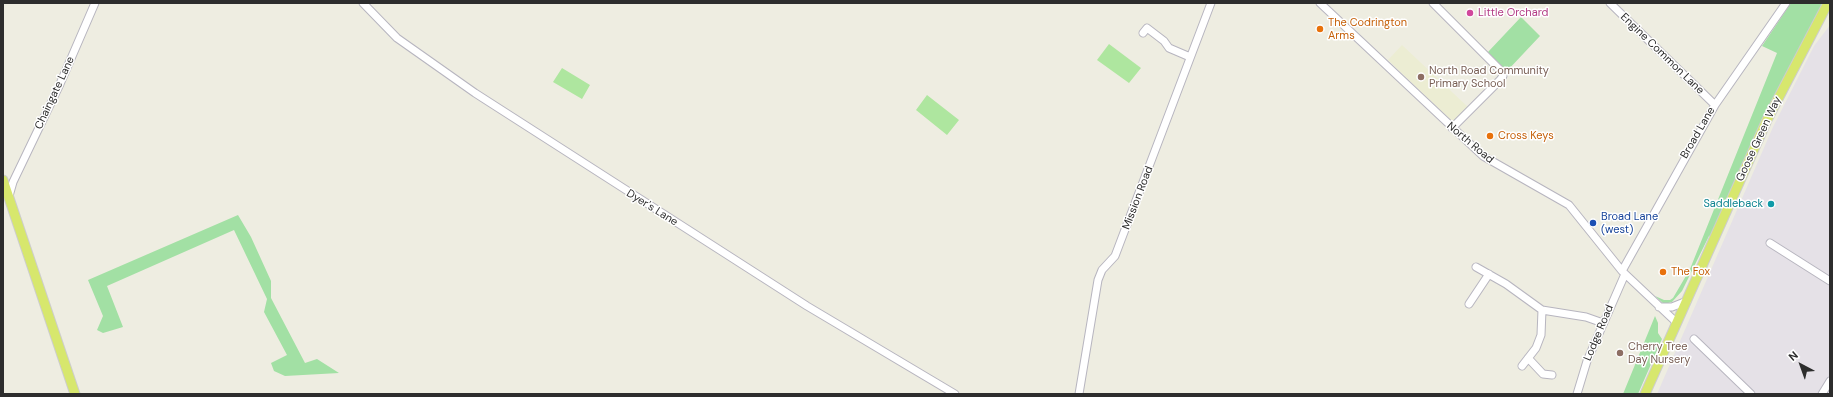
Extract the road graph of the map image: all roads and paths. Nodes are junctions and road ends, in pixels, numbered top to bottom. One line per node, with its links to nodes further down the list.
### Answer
1 (95, 3): 13 (street, Chaingate Lane)
2 (363, 3): 31 (street, Dyer's Lane)
3 (1211, 3): 10 (street, Mission Road)
4 (1320, 3): 12 (street, North Road)
5 (1433, 3): 12 (street)
6 (1610, 3): 11 (street, Engine Common Lane)
7 (1786, 3): 11 (street, Broad Lane)
8 (1828, 3): 19 (main road, Goose Green Way)
9 (1143, 33): 10 (street)
10 (1190, 57): 32 (street, Mission Road)
11 (1715, 105): 16 (street, Broad Lane)
12 (1452, 128): 16 (street, North Road)
13 (7, 182): 30 (main road)
14 (1770, 243): 18 (street)
15 (1476, 267): 17 (street)
16 (1624, 273): 21 (street, North Road); 24 (street, Lodge Road)
17 (1489, 274): 20 (street); 22 (street)
18 (1830, 281)
19 (1686, 301): 21 (street); 23 (main road, Goose Green Way)
20 (1469, 304)
21 (1659, 307): 23 (street, North Road)
22 (1542, 310): 24 (street); 26 (street)
23 (1676, 322): 34 (main road, Goose Green Way)
24 (1603, 323): 33 (street, Lodge Road)
25 (1694, 339): 35 (street)
26 (1528, 358): 27 (street); 28 (street)
27 (1522, 366)
28 (1552, 375)
29 (1830, 381): 36 (street)
30 (75, 394)
31 (955, 394)
32 (1079, 394)
33 (1577, 394)
34 (1645, 394)
35 (1751, 394)
36 (1822, 394)

